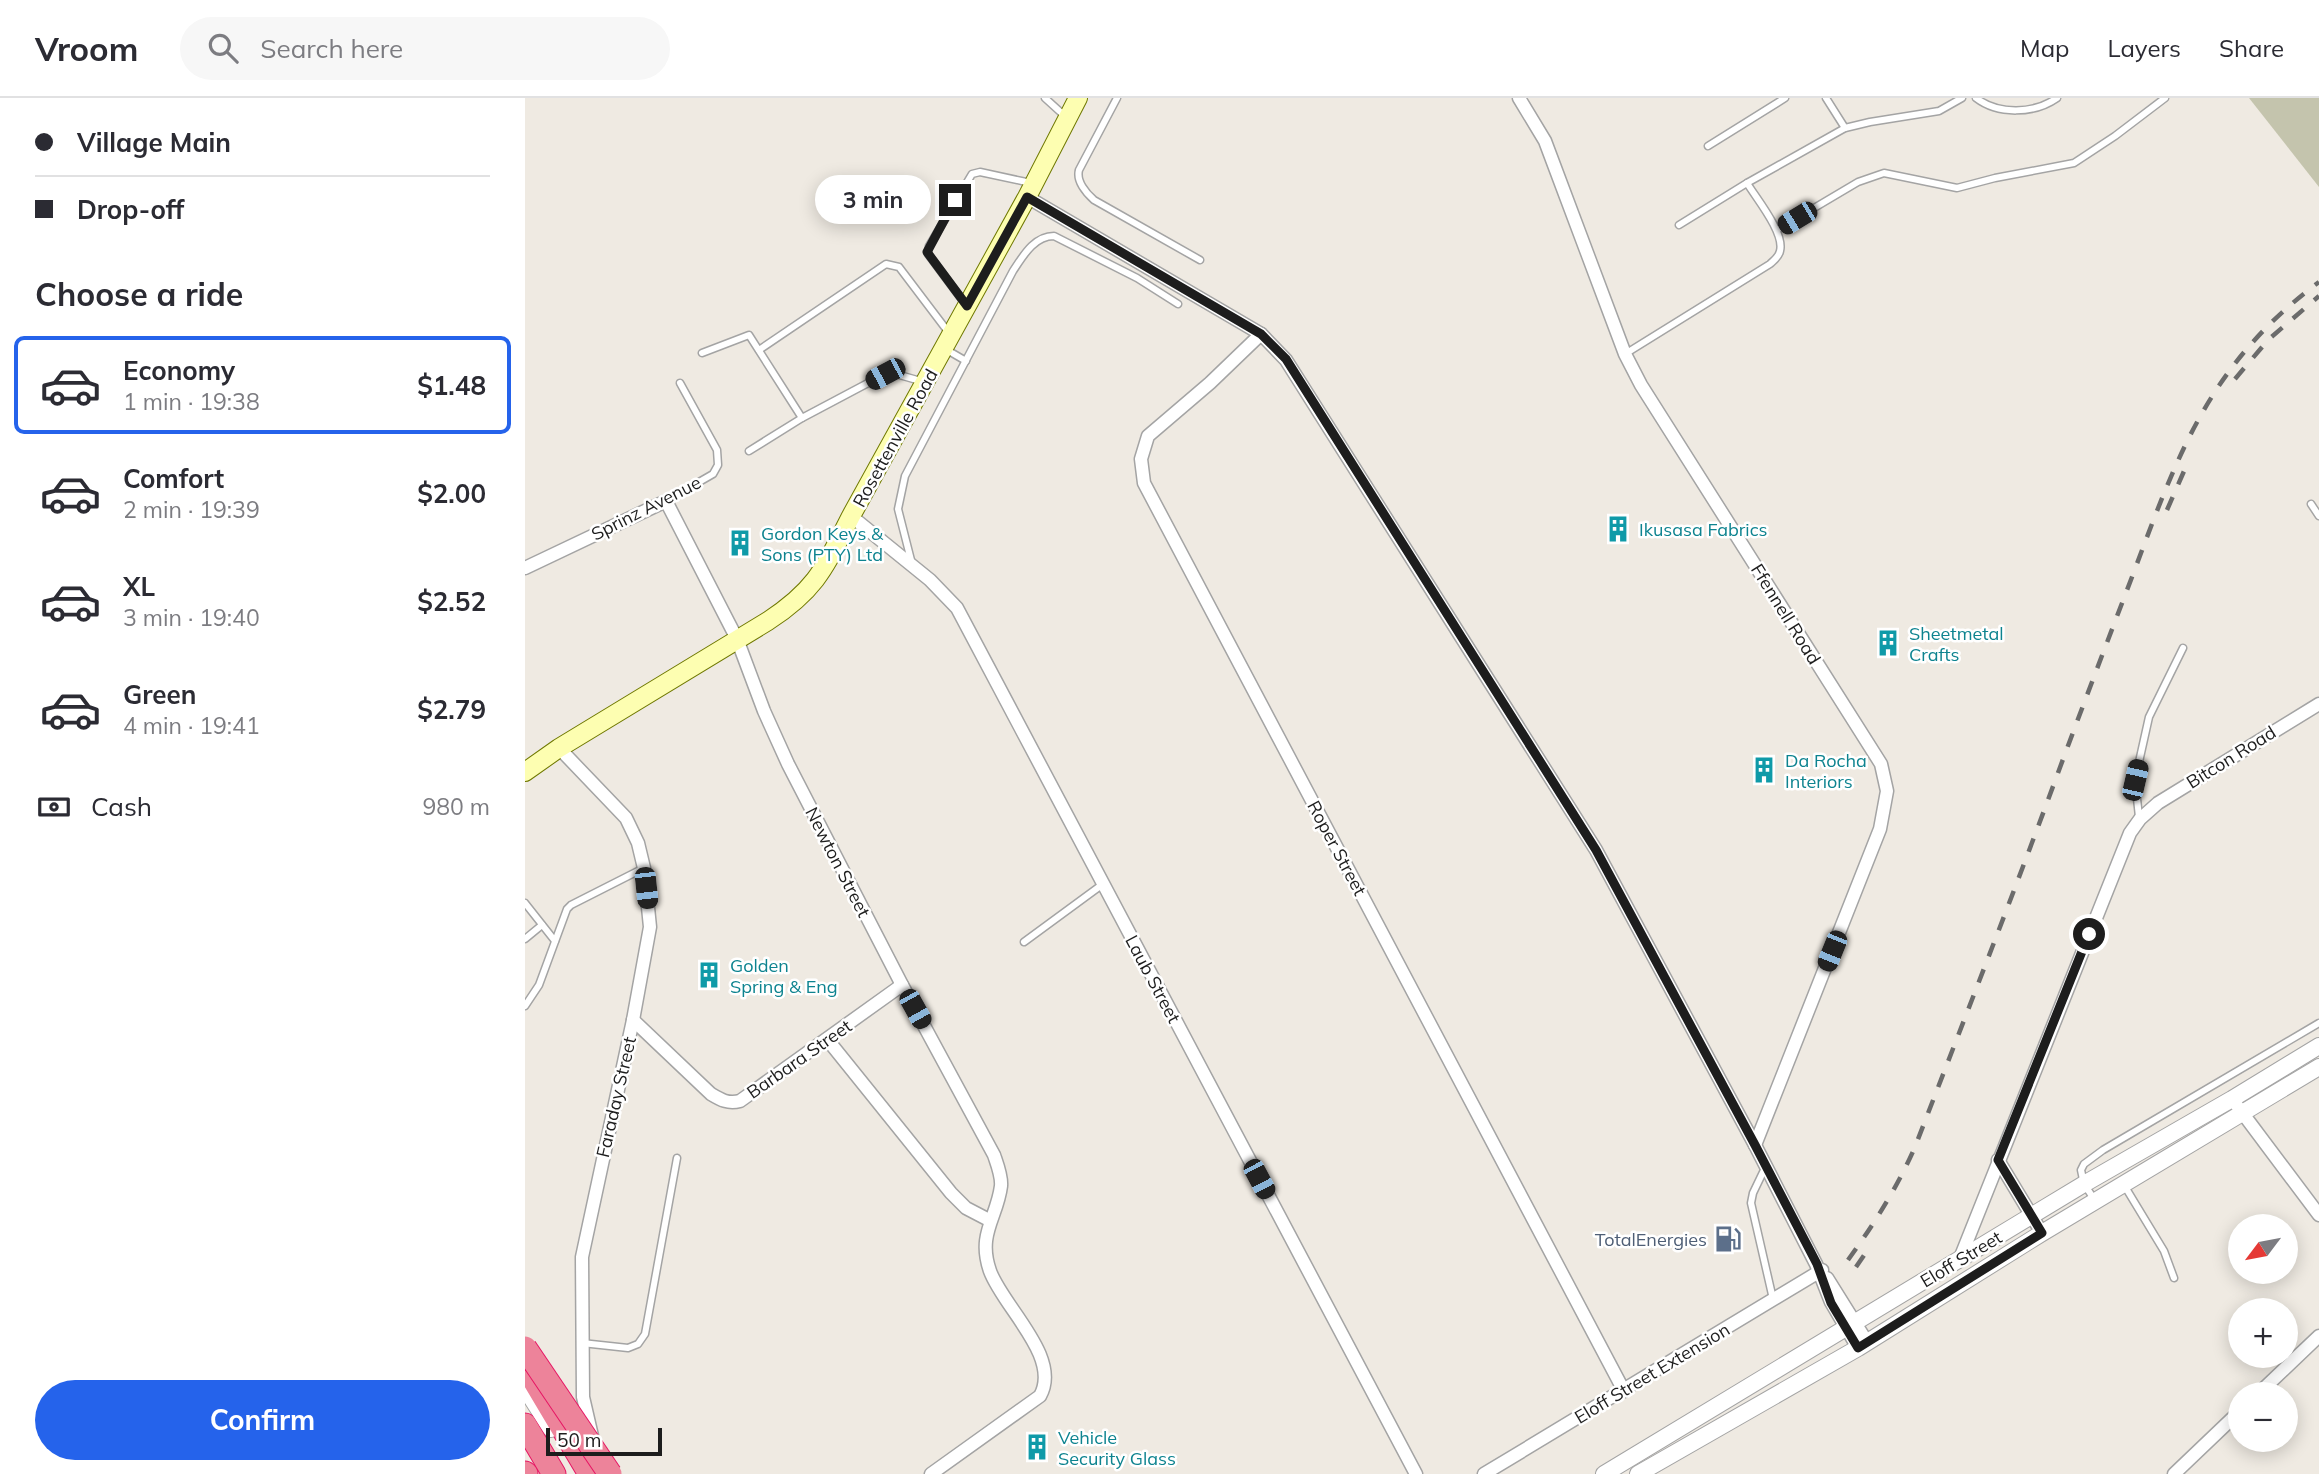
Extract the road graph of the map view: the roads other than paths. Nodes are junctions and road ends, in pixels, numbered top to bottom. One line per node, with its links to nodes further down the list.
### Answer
1 (1045, 98): 11 (lane)
2 (1078, 98): 11 (main road, Rosettenville Road)
3 (1117, 98): 18 (lane)
4 (1519, 98): 25 (street, Ffennell Road)
5 (1785, 98): 13 (lane)
6 (1826, 98): 12 (lane)
7 (1962, 98): 12 (lane)
8 (1976, 98): 9 (lane)
9 (2057, 98)
10 (2163, 98): 17 (lane)
11 (1067, 118): 15 (main road, Rosettenville Road)
12 (1845, 128): 14 (lane)
13 (1708, 146)
14 (1747, 183): 16 (lane); 17 (lane)
15 (1030, 190): 20 (main road, Rosettenville Road); 20 (lane); 21 (street)
16 (1679, 225)
17 (1777, 230): 25 (lane)
18 (1199, 260)
19 (1178, 304): 26 (lane)
20 (967, 306): 22 (main road, Rosettenville Road)
21 (1261, 334): 59 (street); 82 (street, Roper Street)
22 (948, 342): 23 (lane); 26 (lane); 28 (main road, Rosettenville Road)
23 (759, 350): 24 (lane); 29 (lane)
24 (702, 353)
25 (1625, 354): 59 (street, Ffennell Road)
26 (966, 361): 35 (lane)
27 (680, 383): 31 (lane, Sprinz Avenue)
28 (926, 383): 29 (lane); 33 (main road, Rosettenville Road)
29 (803, 418): 30 (lane)
30 (748, 451)
31 (666, 501): 36 (street, Sprinz Avenue); 37 (street, Newton Street)
32 (2311, 504): 34 (lane)
33 (851, 516): 35 (street, Laub Street); 37 (main road, Rosettenville Road)
34 (2319, 516)
35 (913, 566): 44 (street, Laub Street)
36 (525, 568)
37 (737, 639): 40 (main road, Rosettenville Road); 50 (street, Newton Street)
38 (2183, 648): 42 (lane)
39 (2319, 704): 42 (street, Bitcon Road)
40 (559, 748): 41 (main road, Rosettenville Road); 43 (street, Faraday Street)
41 (529, 765)
42 (2140, 819): 61 (street, Bitcon Road)
43 (644, 868): 48 (lane); 52 (street, Faraday Street)
44 (1103, 884): 49 (lane); 92 (street, Laub Street)
45 (525, 903): 46 (lane)
46 (542, 925): 47 (lane); 48 (lane)
47 (525, 939)
48 (555, 941): 51 (lane)
49 (1024, 942)
50 (902, 985): 54 (street, Barbara Street); 68 (street, Newton Street)
51 (525, 1006)
52 (633, 1020): 54 (street, Barbara Street); 76 (street, Faraday Street)
53 (2319, 1023): 63 (lane)
54 (827, 1039): 68 (street)
55 (2319, 1046): 57 (street, Eloff Street)
56 (2319, 1067): 58 (street, Eloff Street)
57 (2232, 1099): 58 (street); 63 (street, Eloff Street)
58 (2243, 1114): 64 (street, Eloff Street); 66 (street)
59 (1755, 1145): 62 (street)
60 (677, 1158): 76 (lane)
61 (1998, 1160): 67 (street); 70 (street, Bitcon Road)
62 (1766, 1166): 71 (street); 73 (lane)
63 (2084, 1184): 65 (lane); 67 (street, Eloff Street)
64 (2124, 1184): 65 (street, Eloff Street); 72 (lane)
65 (2095, 1201): 69 (street, Eloff Street)
66 (2319, 1215)
67 (2032, 1216): 69 (street); 70 (street, Eloff Street)
68 (989, 1220): 91 (street, Newton Street)
69 (2042, 1233): 77 (street, Eloff Street)
70 (1959, 1261): 74 (street, Eloff Street)
71 (1819, 1268): 73 (street, Eloff Street Extension); 74 (street)
72 (2174, 1278)
73 (1773, 1300): 82 (street, Eloff Street Extension)
74 (1851, 1326): 77 (street); 85 (street, Eloff Street)
75 (2319, 1336): 80 (street)
76 (582, 1343): 90 (street, Faraday Street)
77 (1863, 1345): 86 (street, Eloff Street)
78 (525, 1348): 90 (highway, bridge)
79 (525, 1365): 89 (highway)
80 (2271, 1382)
81 (525, 1388): 83 (street)
82 (1623, 1391): 93 (street, Eloff Street Extension)
83 (529, 1414): 87 (highway); 88 (street)
84 (2228, 1422): 96 (street)
85 (1668, 1436): 86 (street); 94 (street, Eloff Street)
86 (1677, 1452): 95 (street, Eloff Street)
87 (554, 1474)
88 (582, 1474)
89 (590, 1474)
90 (606, 1474)
91 (931, 1474)
92 (1416, 1474)
93 (1485, 1474)
94 (1604, 1474)
95 (1638, 1474)
96 (2174, 1474)

